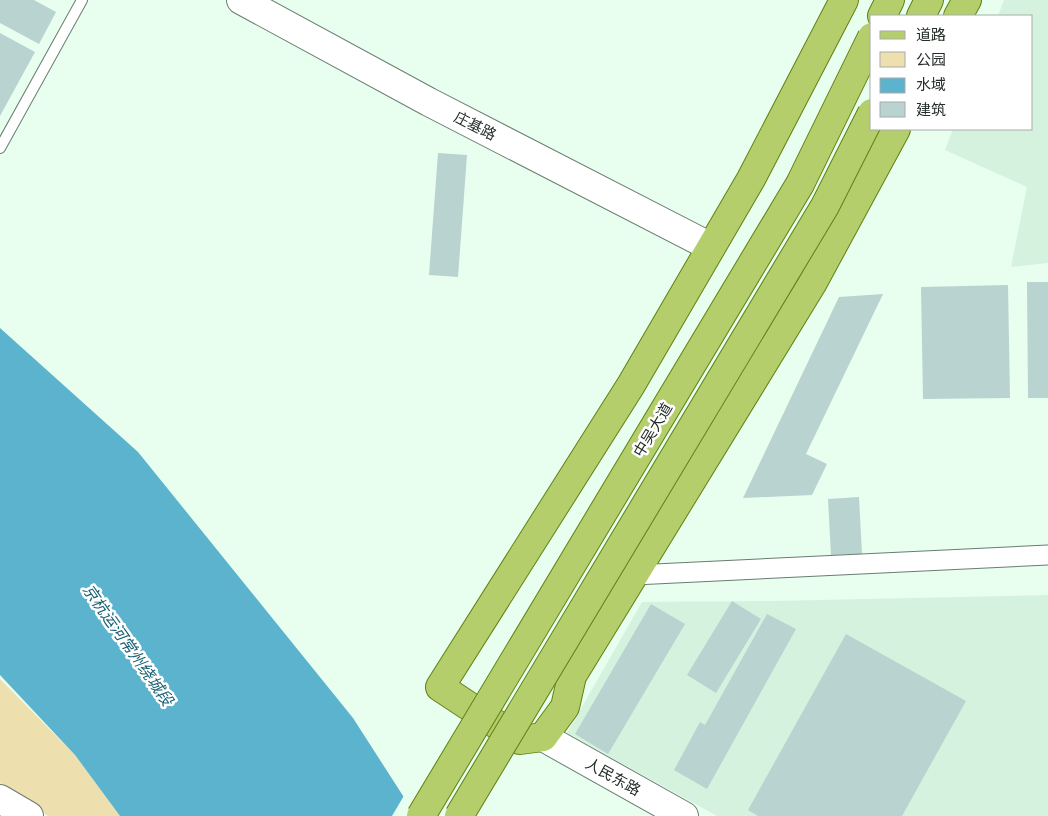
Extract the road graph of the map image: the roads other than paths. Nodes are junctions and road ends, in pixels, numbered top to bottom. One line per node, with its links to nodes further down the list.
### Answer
1 (82, 0): 13 (lane)
2 (241, 0): 14 (street, 庄基路)
3 (844, 0): 14 (main road)
4 (890, 0): 7 (main road)
5 (929, 0): 8 (main road)
6 (967, 0): 9 (main road)
7 (882, 15)
8 (922, 15)
9 (959, 15)
10 (870, 42): 20 (main road, 中吴大道, bridge)
11 (870, 117): 21 (main road, bridge)
12 (895, 130): 16 (main road)
13 (0, 148)
14 (711, 247): 17 (main road)
15 (1048, 555): 16 (street)
16 (634, 575): 17 (main road)
17 (543, 737): 22 (street, 人民东路)
18 (0, 799): 19 (street)
19 (29, 816)
20 (421, 816)
21 (459, 816)
22 (684, 816)

